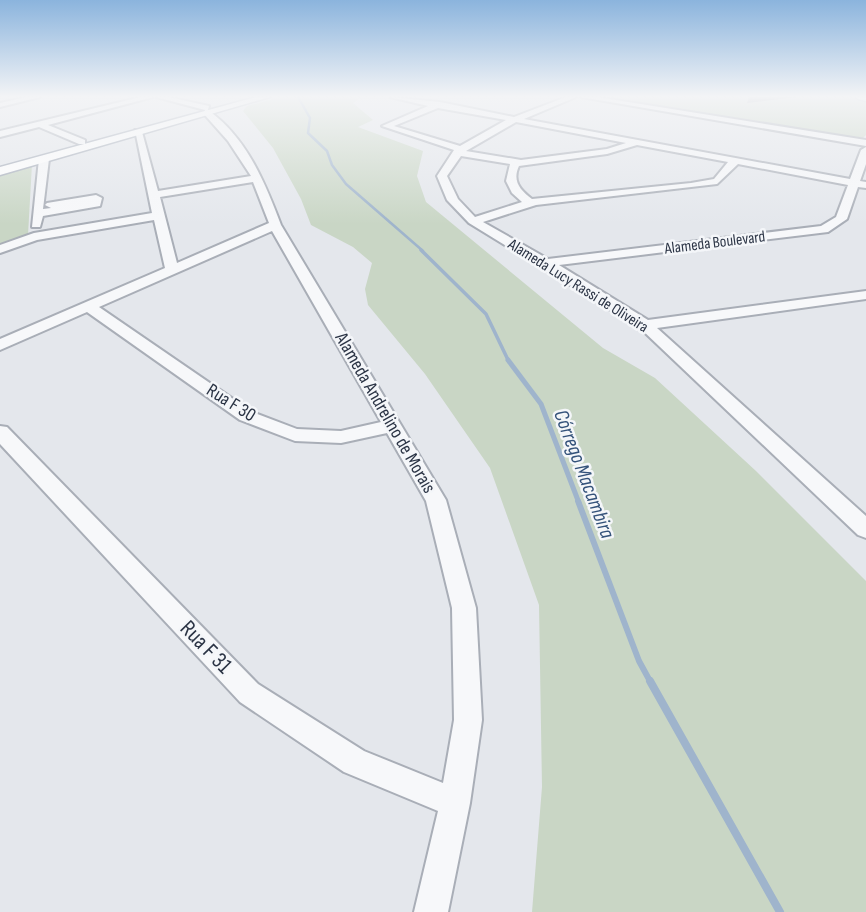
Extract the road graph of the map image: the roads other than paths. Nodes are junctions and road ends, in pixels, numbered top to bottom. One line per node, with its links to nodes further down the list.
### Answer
1 (76, 140): 11 (street)
2 (92, 140): 11 (main road)
3 (112, 140): 15 (main road)
4 (140, 140): 22 (street)
5 (232, 140): 20 (street, Alameda Andrelino de Morais)
6 (425, 140): 14 (street)
7 (481, 140): 14 (street)
8 (630, 140): 10 (street)
9 (845, 140): 12 (street)
10 (638, 141): 16 (street); 17 (street)
11 (82, 142): 18 (main road)
12 (866, 143)
13 (866, 150): 21 (street, Alameda Boulevard)
14 (458, 151): 17 (street); 27 (street, Alameda Lucy Rassi de Oliveira)
15 (44, 159): 19 (main road); 25 (street)
16 (736, 160): 21 (street); 23 (street)
17 (518, 162): 23 (street)
18 (0, 165)
19 (0, 171)
20 (259, 178): 22 (street); 28 (street, Alameda Andrelino de Morais)
21 (861, 184): 31 (street, Alameda Boulevard)
22 (153, 195): 26 (street)
23 (530, 203): 27 (street)
24 (51, 205): 25 (street)
25 (37, 214): 29 (street)
26 (158, 216): 29 (street); 32 (street)
27 (473, 221): 31 (street, Alameda Lucy Rassi de Oliveira)
28 (275, 225): 32 (street); 37 (street, Alameda Andrelino de Morais)
29 (34, 237): 30 (street)
30 (0, 249)
31 (546, 263): 35 (street, Alameda Lucy Rassi de Oliveira)
32 (173, 270): 34 (street)
33 (866, 295): 35 (street)
34 (89, 306): 36 (street); 37 (street, Rua F 30)
35 (645, 326): 39 (street, Alameda Lucy Rassi de Oliveira)
36 (0, 345)
37 (394, 425): 40 (street, Alameda Andrelino de Morais)
38 (0, 432): 40 (street, Rua F 31)
39 (866, 529)
40 (455, 803): 41 (street, Alameda Andrelino de Morais)
41 (431, 912)

